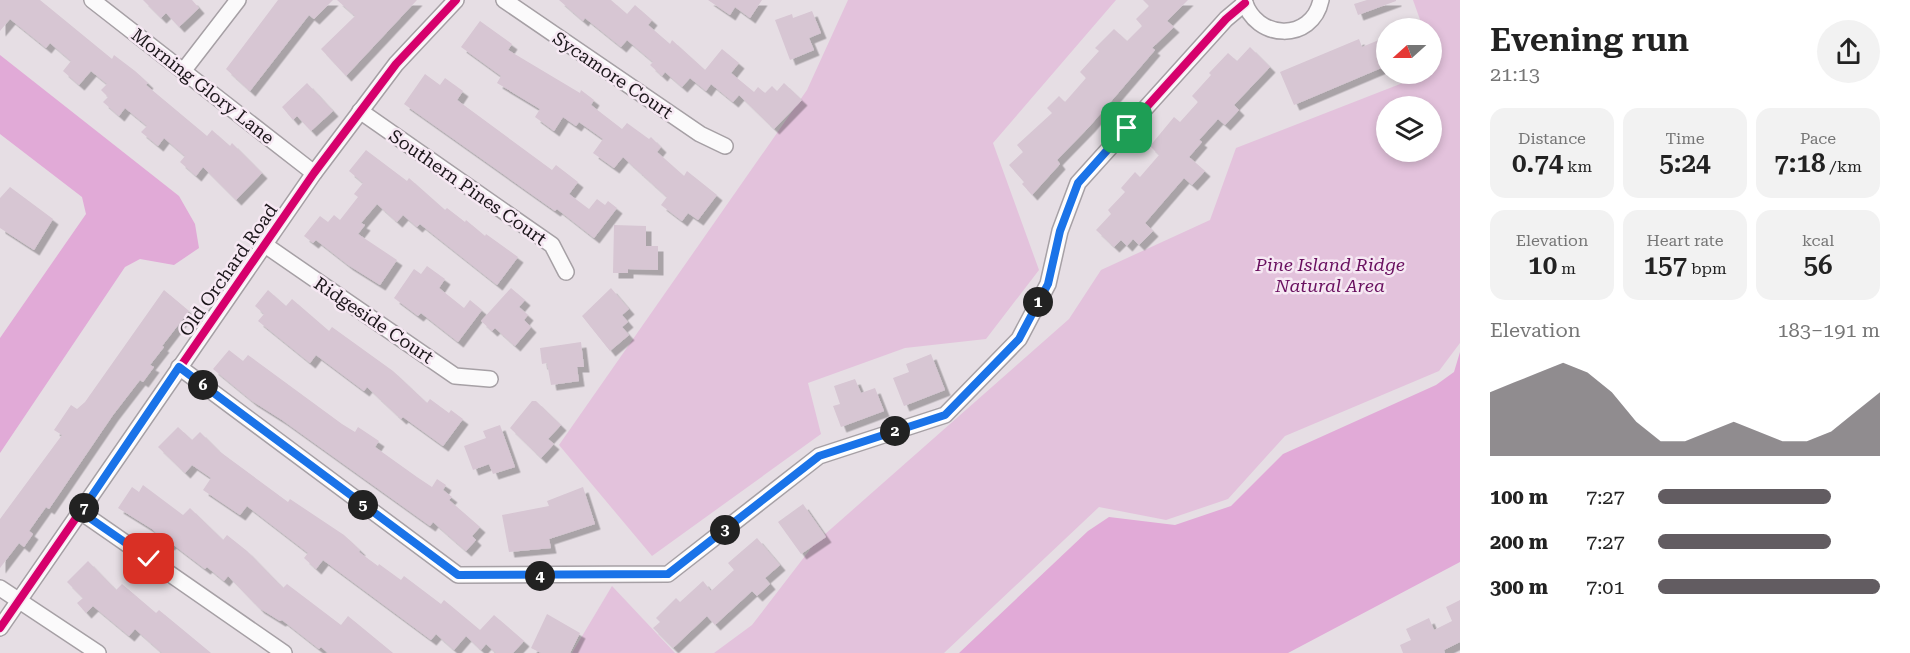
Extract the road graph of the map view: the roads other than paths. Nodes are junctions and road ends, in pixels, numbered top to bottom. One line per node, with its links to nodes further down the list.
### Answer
1 (92, 0): 7 (street, Morning Glory Lane)
2 (238, 0): 7 (street)
3 (456, 0): 8 (street, Old Orchard Road)
4 (504, 0): 9 (street, Sycamore Court)
5 (1321, 0): 6 (street)
6 (1245, 1): 13 (street)
7 (184, 70): 10 (street, Morning Glory Lane)
8 (360, 111): 10 (street, Old Orchard Road); 12 (street, Southern Pines Court)
9 (725, 146)
10 (314, 173): 11 (street, Old Orchard Road)
11 (265, 245): 13 (street, Old Orchard Road); 14 (street, Ridgeside Court)
12 (566, 272)
13 (179, 367): 15 (street, Old Orchard Road)
14 (490, 379)
15 (81, 512): 17 (street, Old Orchard Road); 20 (street)
16 (0, 586): 17 (street)
17 (20, 599): 18 (street, Old Orchard Road); 19 (street)
18 (0, 628)
19 (98, 653)
20 (284, 653)

